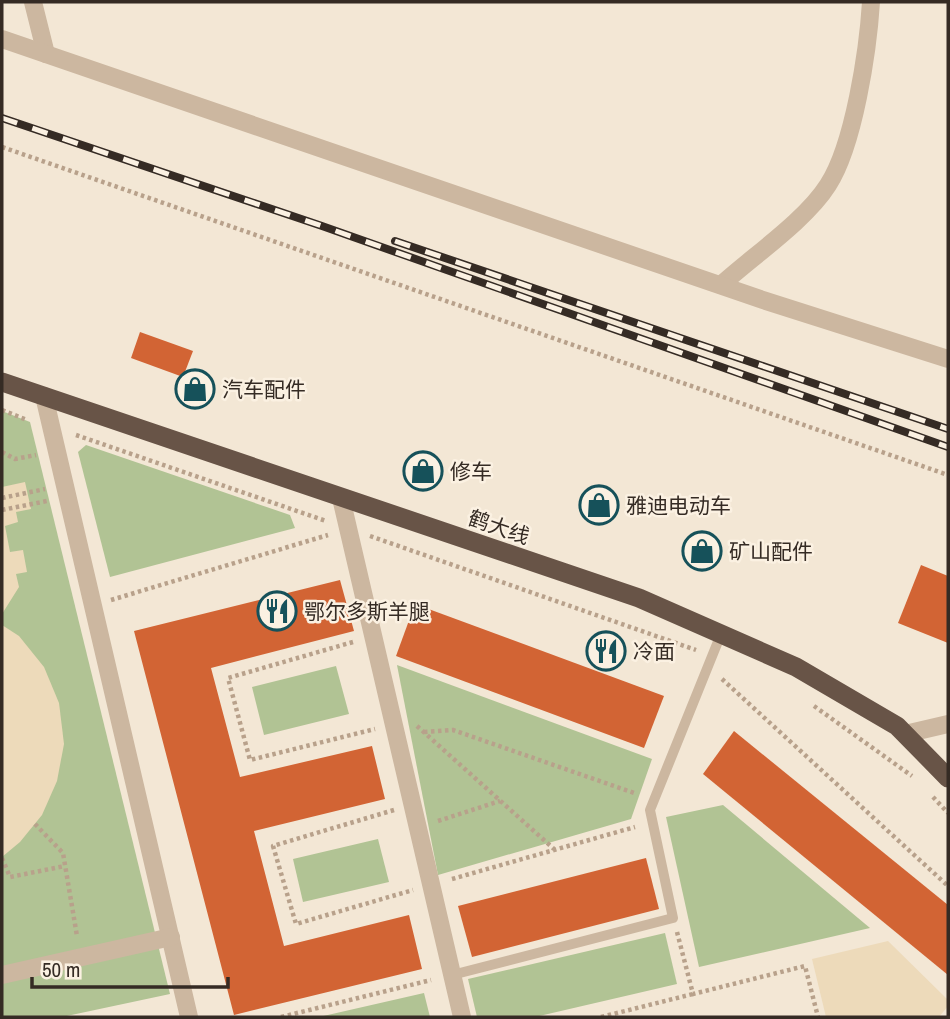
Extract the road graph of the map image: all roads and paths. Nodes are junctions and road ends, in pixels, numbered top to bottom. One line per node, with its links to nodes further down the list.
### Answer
1 (33, 2): 4 (street)
2 (871, 2): 6 (street)
3 (2, 39): 4 (street)
4 (46, 54): 6 (street)
5 (2, 146): 14 (path)
6 (721, 285): 7 (street)
7 (948, 359)
8 (2, 382): 9 (highway, 鹤大线)
9 (44, 396): 11 (street); 17 (highway, 鹤大线)
10 (2, 411): 11 (path)
11 (51, 428): 12 (street); 19 (path)
12 (57, 451): 13 (path); 15 (street)
13 (2, 452)
14 (948, 475)
15 (67, 491): 16 (path); 18 (path); 44 (street)
16 (2, 498)
17 (341, 498): 19 (street); 21 (highway, 鹤大线)
18 (2, 510)
19 (349, 529): 20 (path); 22 (street); 23 (path)
20 (107, 601)
21 (721, 634): 24 (lane); 30 (highway, 鹤大线)
22 (373, 637): 27 (street); 27 (path)
23 (688, 647): 24 (path); 25 (path)
24 (712, 656): 25 (lane)
25 (708, 667): 34 (lane); 42 (path)
26 (805, 700): 32 (path)
27 (393, 724): 29 (path); 38 (street)
28 (948, 724): 30 (street)
29 (424, 732): 34 (path); 35 (path)
30 (905, 734): 31 (highway, 鹤大线)
31 (948, 778)
32 (917, 779)
33 (925, 788): 36 (path)
34 (655, 800): 43 (lane)
35 (500, 801): 38 (path); 39 (path)
36 (948, 813)
37 (35, 824): 41 (path)
38 (417, 827): 47 (street)
39 (554, 850)
40 (2, 858): 41 (path)
41 (65, 866): 45 (path)
42 (948, 886)
43 (673, 918): 47 (lane); 48 (path)
44 (171, 937): 45 (street); 49 (street)
45 (80, 957): 46 (street)
46 (2, 975)
47 (452, 975): 50 (path); 51 (street)
48 (693, 994): 52 (path); 53 (path)
49 (189, 1017)
50 (281, 1017)
51 (462, 1017)
52 (601, 1017)
53 (818, 1017)

